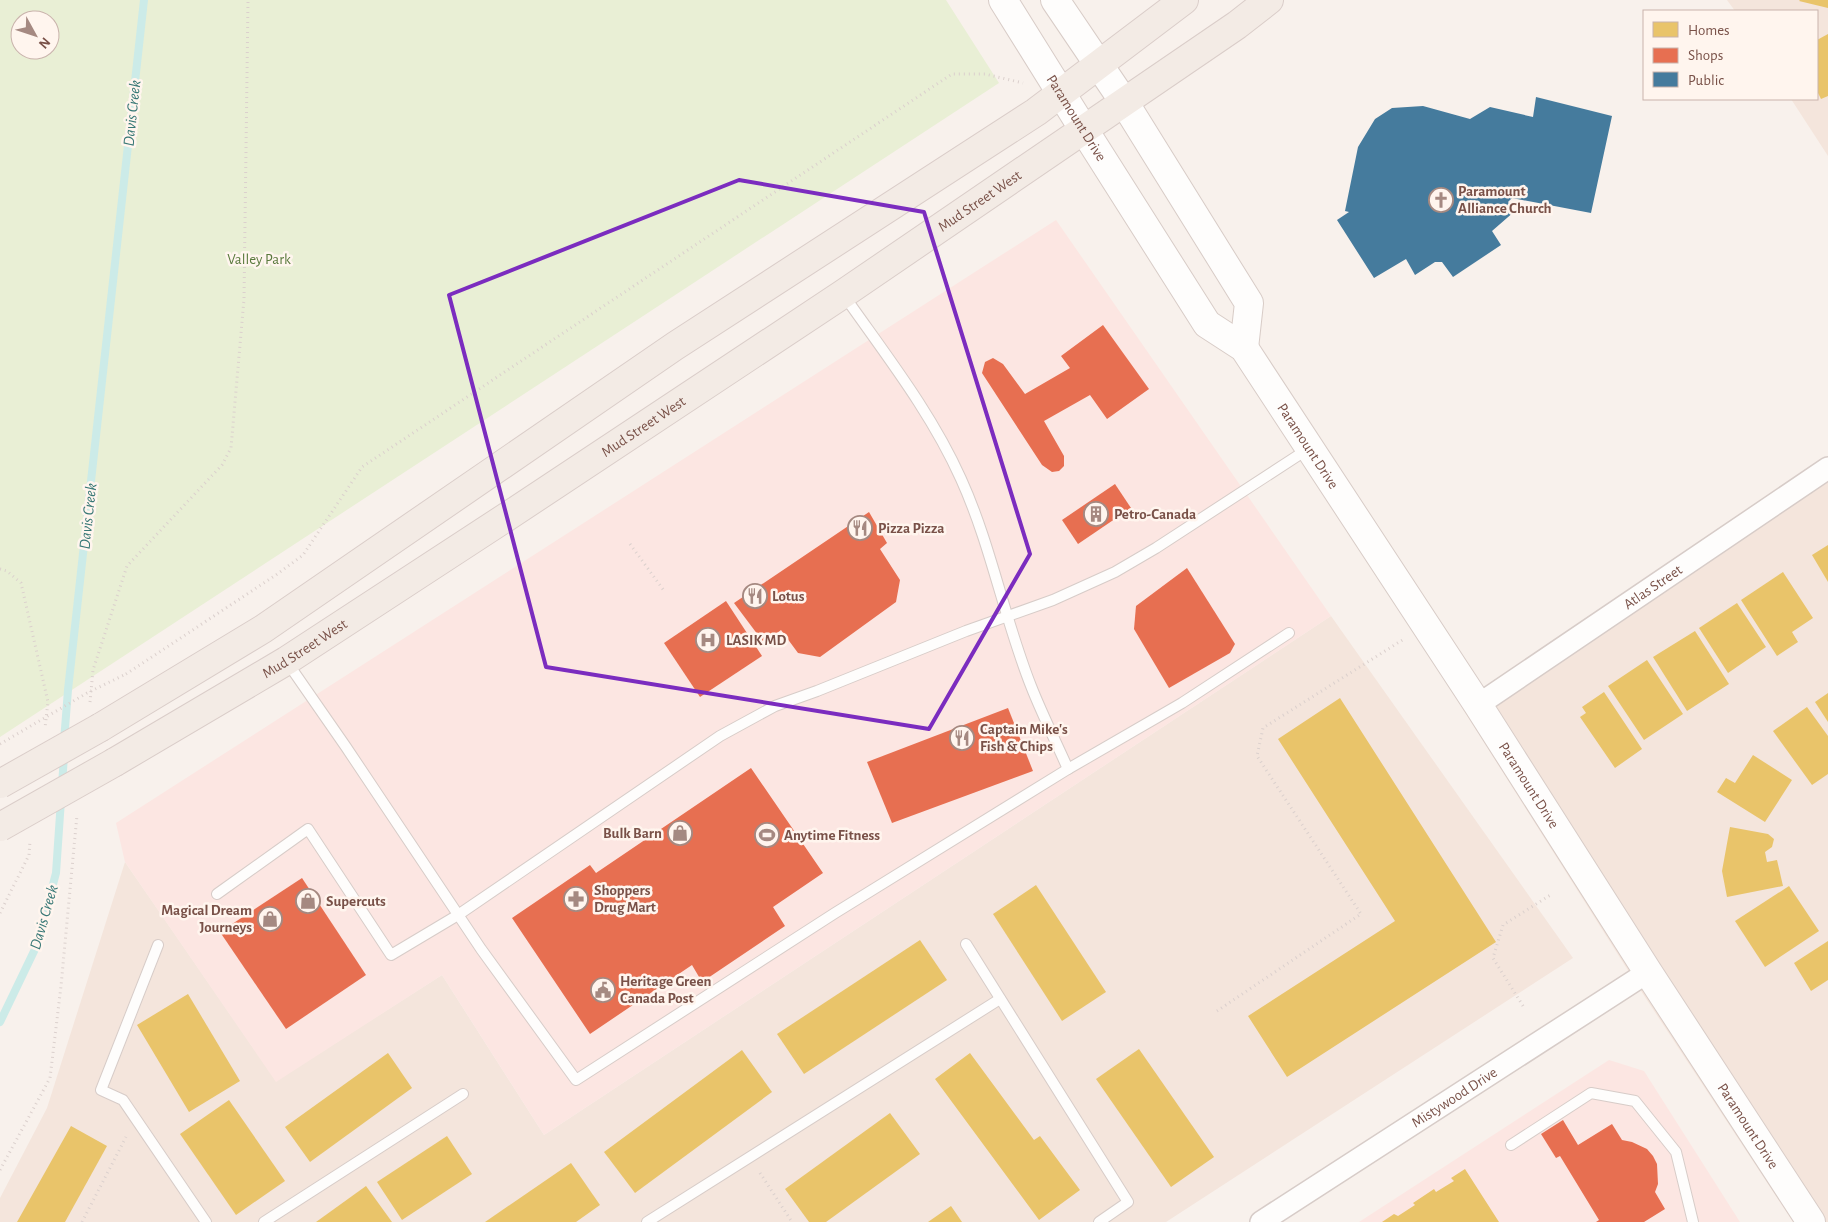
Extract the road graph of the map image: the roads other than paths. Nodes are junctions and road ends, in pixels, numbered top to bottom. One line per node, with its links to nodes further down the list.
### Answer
1 (1003, 0): 6 (street, Paramount Drive)
2 (1055, 0): 5 (street)
3 (1184, 0): 5 (main road)
4 (1269, 0): 7 (main road, Mud Street West)
5 (1098, 64): 6 (main road); 7 (street)
6 (1061, 93): 8 (street, Paramount Drive); 18 (main road, bridge)
7 (1124, 102): 8 (main road, Mud Street West); 10 (street)
8 (1084, 130): 9 (main road, Mud Street West); 10 (street, Paramount Drive)
9 (843, 294): 13 (lane); 15 (main road, Mud Street West)
10 (1244, 348): 11 (street, Paramount Drive)
11 (1309, 449): 13 (lane); 16 (street, Paramount Drive)
12 (1828, 468): 16 (street, Atlas Street)
13 (1008, 616): 17 (lane); 21 (lane)
14 (1289, 633): 17 (lane)
15 (286, 661): 19 (main road, Mud Street West, bridge); 21 (lane)
16 (1478, 705): 24 (street, Paramount Drive)
17 (1068, 769): 21 (lane)
18 (0, 784)
19 (0, 827)
20 (217, 894): 21 (lane)
21 (458, 915)
22 (966, 944): 25 (lane)
23 (158, 945): 28 (lane)
24 (1648, 972): 32 (street, Mistywood Drive); 34 (street, Paramount Drive)
25 (1000, 999): 30 (lane); 31 (lane)
26 (463, 1094): 29 (lane)
27 (1511, 1146): 33 (lane)
28 (206, 1222)
29 (264, 1222)
30 (647, 1222)
31 (1099, 1222)
32 (1261, 1222)
33 (1693, 1222)
34 (1812, 1222)

